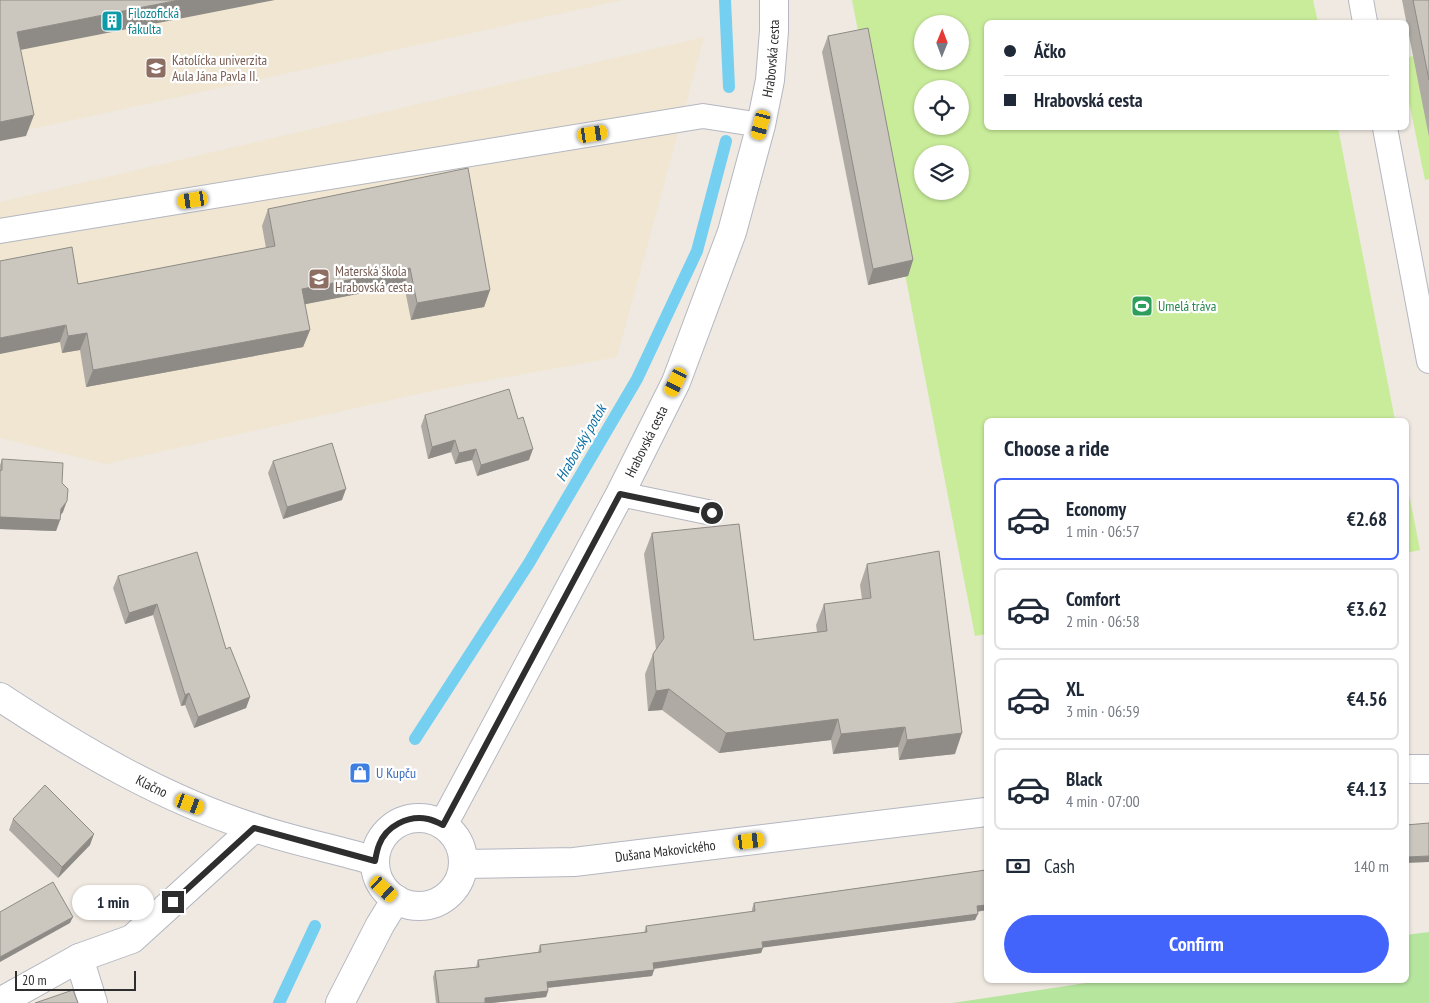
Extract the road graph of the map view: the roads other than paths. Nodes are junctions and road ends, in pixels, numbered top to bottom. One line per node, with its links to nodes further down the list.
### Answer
1 (774, 0): 4 (street, Hrabovská cesta)
2 (1360, 0): 3 (lane)
3 (1365, 20)
4 (761, 125): 6 (lane); 8 (street, Hrabovská cesta)
5 (1385, 130): 7 (lane)
6 (0, 231)
7 (1429, 361)
8 (620, 494): 9 (lane); 14 (street, Hrabovská cesta)
9 (712, 513)
10 (0, 696): 15 (street, Klačno)
11 (1429, 769): 12 (street)
12 (1409, 770)
13 (984, 812): 17 (street, Dušana Makovického)
14 (443, 825): 16 (street); 17 (street)
15 (254, 828): 16 (street, Klačno); 19 (street)
16 (375, 861): 18 (street)
17 (464, 864): 18 (street)
18 (396, 900): 22 (street)
19 (79, 958): 20 (street); 21 (street)
20 (0, 1002)
21 (93, 1003)
22 (340, 1003)

